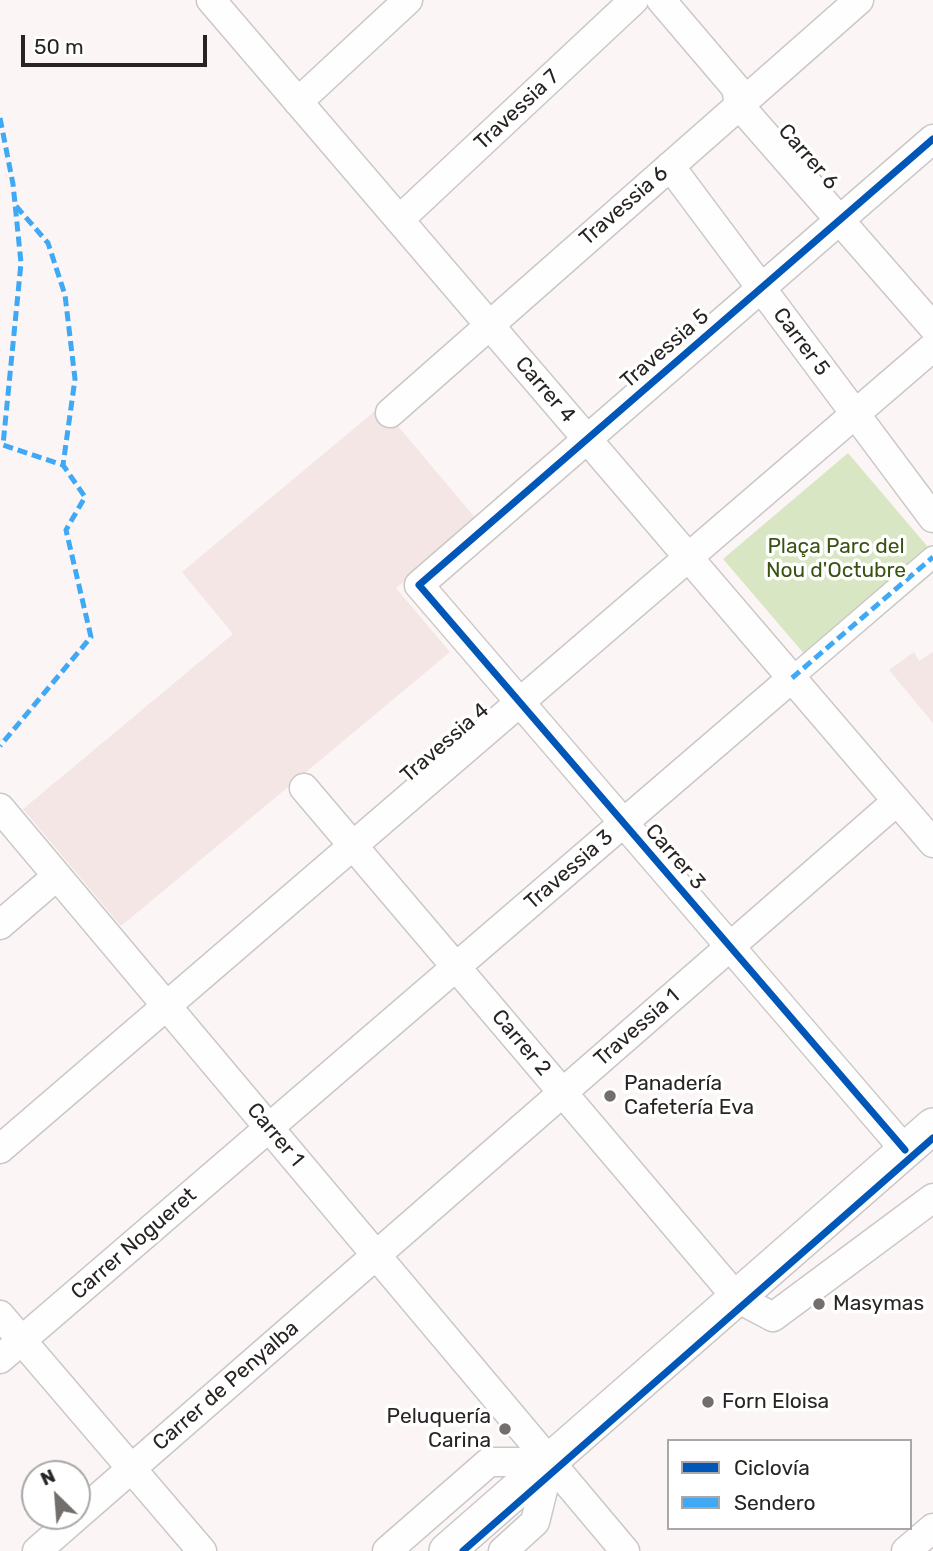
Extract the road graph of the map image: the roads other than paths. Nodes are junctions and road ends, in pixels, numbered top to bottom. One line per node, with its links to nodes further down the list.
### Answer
1 (211, 0): 6 (street, Carrer 4)
2 (408, 0): 6 (street)
3 (634, 0): 10 (street, Travessia 7)
4 (660, 0): 7 (street, Carrer 6)
5 (859, 0): 7 (street, Travessia 6)
6 (298, 102): 10 (street, Carrer 4)
7 (739, 105): 9 (street, Travessia 6); 11 (street, Carrer 6)
8 (933, 139): 11 (street, Travessia 5)
9 (670, 166): 12 (street, Carrer 5); 13 (street, Travessia 6)
10 (400, 220): 13 (street, Carrer 4)
11 (840, 220): 12 (street, Travessia 5); 14 (street, Carrer 6)
12 (761, 288): 17 (street, Carrer 5); 18 (street, Travessia 5)
13 (489, 325): 16 (street, Travessia 6); 18 (street, Carrer 4)
14 (933, 327)
15 (933, 347): 17 (street, Travessia 4)
16 (390, 413)
17 (855, 414): 19 (street, Carrer 5); 20 (street, Travessia 4)
18 (587, 439): 20 (street, Carrer 4); 22 (street, Travessia 5)
19 (933, 518)
20 (688, 557): 23 (street, Carrer 4); 24 (street, Travessia 4)
21 (933, 557): 23 (street, Travessia 3)
22 (419, 585): 24 (street, Carrer 3)
23 (792, 678): 26 (street, Carrer 4); 28 (street, Travessia 3)
24 (511, 692): 28 (street, Carrer 3); 30 (street, Travessia 4)
25 (304, 788): 30 (street, Carrer 2)
26 (897, 801): 29 (street, Carrer 4); 33 (street, Travessia 1)
27 (0, 808): 31 (street, Carrer 1)
28 (623, 823): 33 (street, Carrer 3); 34 (street, Travessia 3)
29 (933, 843)
30 (353, 846): 34 (street, Carrer 2); 35 (street, Travessia 4)
31 (57, 876): 32 (street); 35 (street, Carrer 1)
32 (0, 925)
33 (730, 947): 36 (street, Travessia 1); 40 (street, Carrer 3)
34 (456, 967): 36 (street, Carrer 2); 38 (street, Travessia 3)
35 (166, 1006): 38 (street, Carrer 1); 39 (street, Travessia 4)
36 (563, 1092): 42 (street, Travessia 1); 43 (street, Carrer 2)
37 (933, 1126): 40 (street)
38 (269, 1128): 42 (street, Carrer 1); 45 (street, Carrer Nogueret)
39 (0, 1149)
40 (905, 1150): 43 (street)
41 (933, 1198): 43 (street)
42 (376, 1255): 47 (street, Carrer 1); 48 (street, Carrer de Penyalba)
43 (737, 1298): 47 (street)
44 (0, 1315): 45 (street)
45 (22, 1340): 46 (street, Carrer Nogueret); 48 (street)
46 (0, 1359)
47 (550, 1462): 54 (street); 55 (street); 56 (street); 57 (street, Carrer 1)
48 (132, 1468): 49 (street, Carrer de Penyalba); 53 (street)
49 (91, 1504)
50 (933, 1528): 58 (street)
51 (61, 1530): 52 (street, Carrer de Penyalba)
52 (37, 1551)
53 (202, 1551)
54 (387, 1551)
55 (447, 1551)
56 (503, 1551)
57 (625, 1551)
58 (905, 1551)

